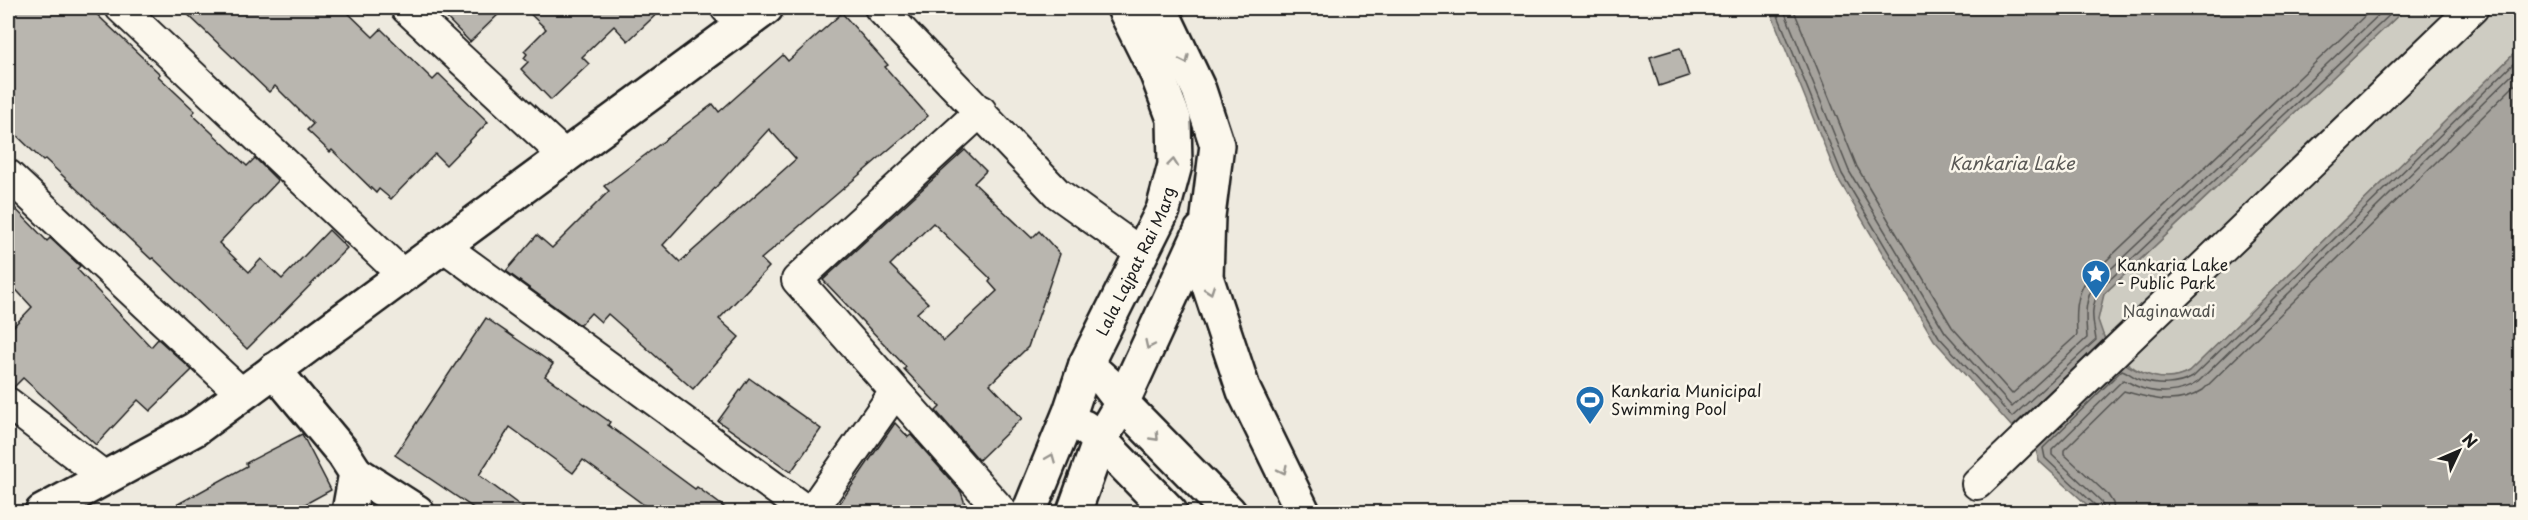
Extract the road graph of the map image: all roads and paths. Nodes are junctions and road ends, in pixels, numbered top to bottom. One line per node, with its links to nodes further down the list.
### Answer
1 (121, 8): 14 (street)
2 (406, 8): 9 (street)
3 (880, 8): 8 (street)
4 (1124, 8): 13 (main road, Lala Lajpat Rai Marg, one-way to 4)
5 (1160, 8): 11 (main road, one-way to 11)
6 (2473, 8): 25 (street)
7 (745, 13): 9 (main road)
8 (981, 111): 13 (street); 17 (street)
9 (566, 157): 12 (main road)
10 (8, 175): 18 (street)
11 (1208, 216): 20 (main road, one-way to 20); 35 (main road, one-way to 35)
12 (443, 246): 14 (main road); 29 (street)
13 (1141, 253): 15 (main road, Lala Lajpat Rai Marg)
14 (403, 275): 16 (main road)
15 (1086, 364): 20 (main road); 21 (main road, Lala Lajpat Rai Marg)
16 (274, 370): 18 (main road); 23 (main road)
17 (895, 392): 29 (street); 30 (street)
18 (242, 394): 24 (main road)
19 (8, 403): 24 (street)
20 (1122, 403): 22 (main road); 34 (main road, one-way to 34)
21 (1070, 412): 22 (main road); 31 (main road, Lala Lajpat Rai Marg, one-way to 21)
22 (1100, 440): 32 (main road); 33 (main road)
23 (356, 473): 27 (main road); 28 (main road)
24 (106, 478): 26 (main road)
25 (1977, 484)
26 (42, 513)
27 (349, 513)
28 (417, 513)
29 (809, 513)
30 (1002, 513)
31 (1029, 513)
32 (1074, 513)
33 (1170, 513)
34 (1229, 513)
35 (1303, 513)

